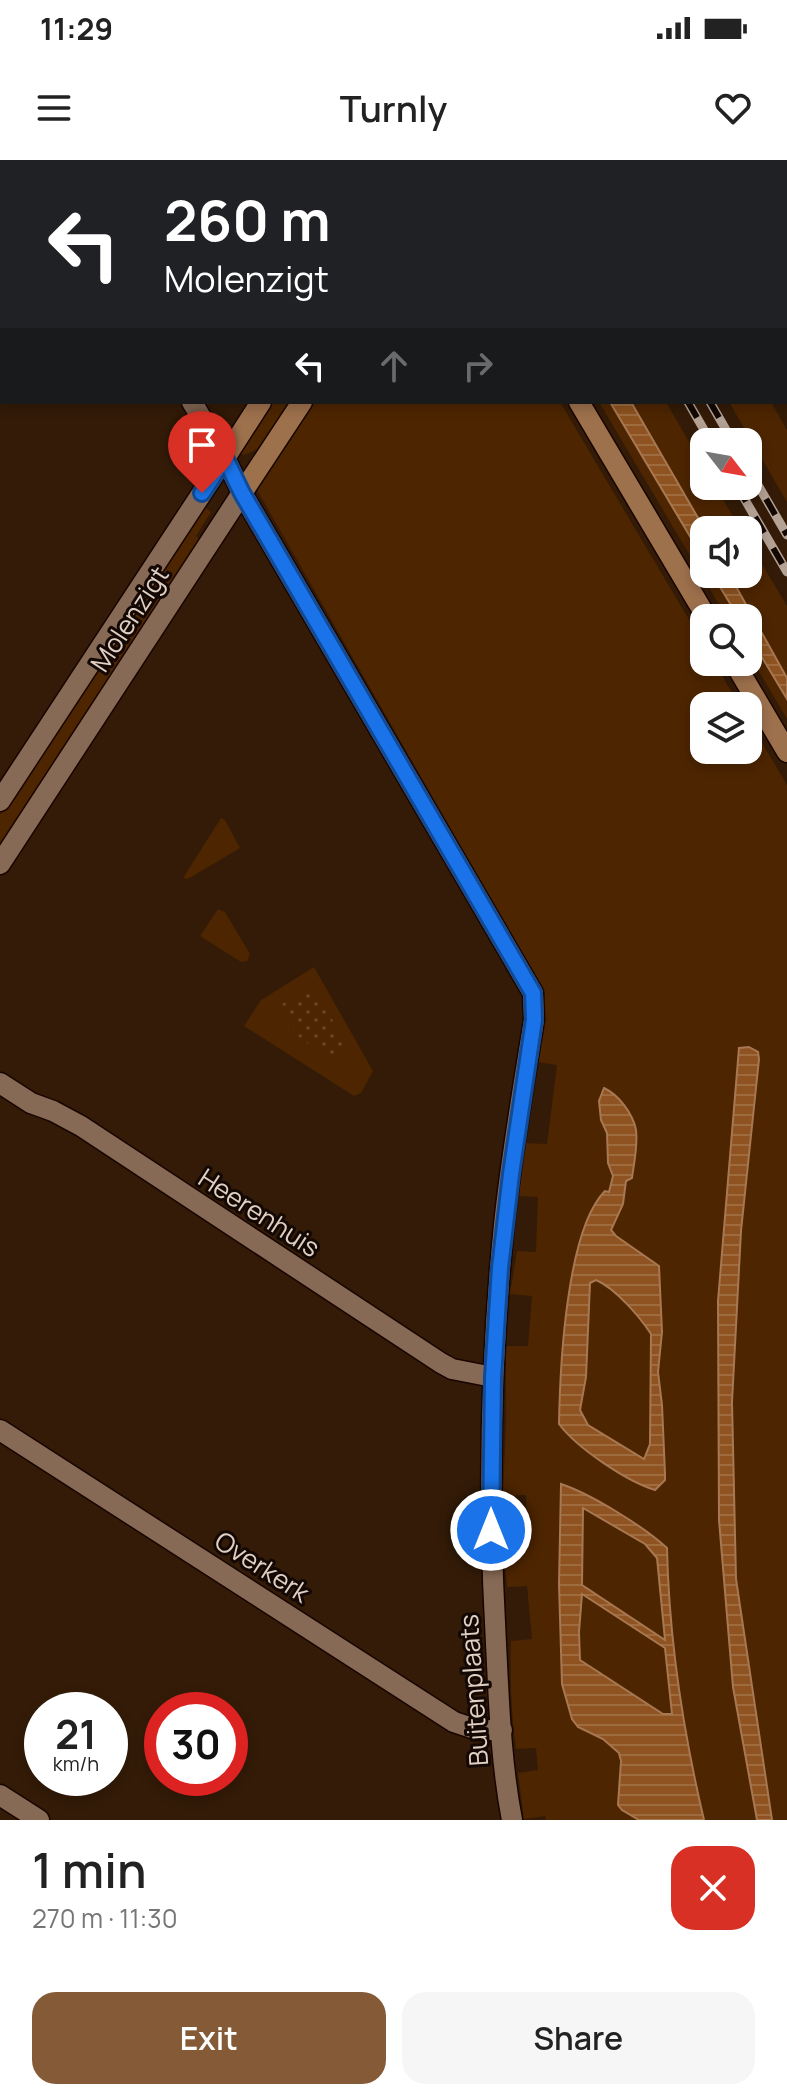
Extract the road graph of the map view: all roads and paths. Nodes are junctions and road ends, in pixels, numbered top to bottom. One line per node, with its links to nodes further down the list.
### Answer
1 (193, 404): 5 (street, Buitenplaats)
2 (260, 404): 5 (street, Molenzigt)
3 (301, 404): 6 (street, Molenzigt)
4 (580, 404): 7 (street)
5 (225, 458): 6 (street, Buitenplaats); 10 (street, Molenzigt)
6 (242, 493): 11 (street, Molenzigt); 13 (street, Buitenplaats)
7 (699, 604)
8 (742, 676): 9 (street)
9 (787, 752)
10 (0, 801)
11 (0, 864)
12 (0, 1083): 13 (street, Heerenhuis)
13 (493, 1377): 15 (street, Buitenplaats)
14 (0, 1430): 15 (street, Overkerk)
15 (502, 1730): 18 (street, Buitenplaats)
16 (0, 1795): 17 (street)
17 (39, 1820)
18 (512, 1820)

